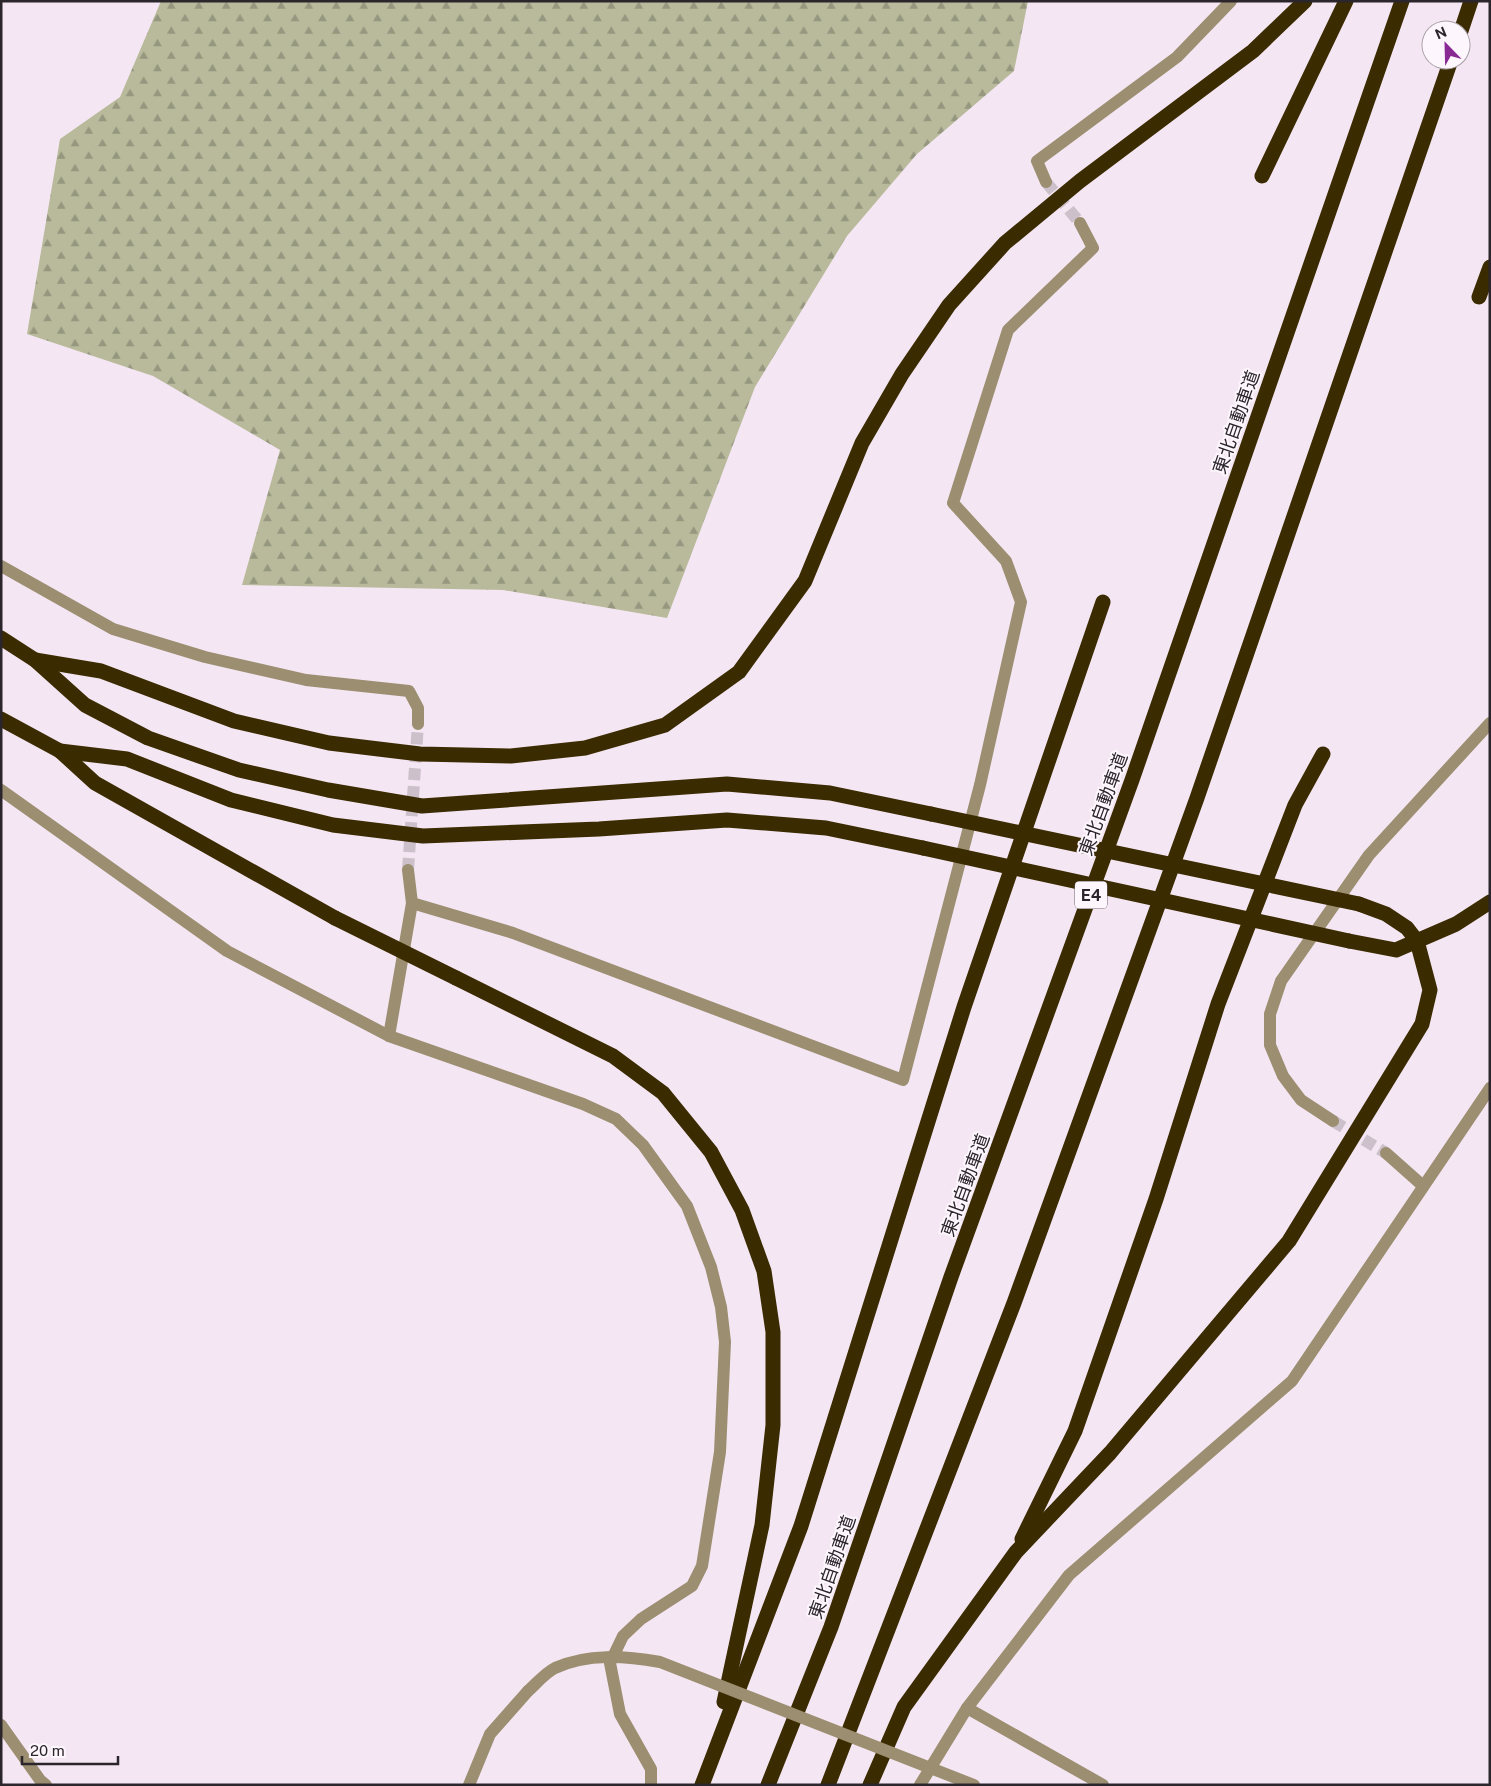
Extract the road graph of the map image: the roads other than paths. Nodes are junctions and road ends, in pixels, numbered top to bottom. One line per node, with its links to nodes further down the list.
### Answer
1 (1231, 1): 9 (street)
2 (1305, 1): 16 (highway)
3 (1346, 1): 8 (highway)
4 (1402, 1): 40 (highway, 東北自動車道 / E4)
5 (1471, 1): 6 (highway)
6 (1465, 20)
7 (1448, 70): 41 (highway)
8 (1262, 176)
9 (1046, 182)
10 (1080, 223): 24 (street)
11 (1490, 267): 12 (highway)
12 (1479, 297)
13 (1, 566): 19 (street)
14 (1103, 602): 35 (highway)
15 (1, 638): 16 (highway)
16 (35, 660): 26 (highway, bridge)
17 (1, 719): 20 (highway)
18 (1490, 723): 29 (street)
19 (418, 724)
20 (60, 751): 26 (highway, bridge); 35 (highway, bridge)
21 (1323, 754): 32 (highway)
22 (1, 790): 27 (street)
23 (408, 870): 24 (street)
24 (412, 902): 27 (street)
25 (1490, 902): 26 (highway)
26 (1417, 941): 32 (highway)
27 (389, 1036): 38 (street)
28 (1490, 1088): 31 (street)
29 (1333, 1121)
30 (1386, 1153): 31 (street)
31 (1422, 1185): 33 (street)
32 (1016, 1552): 42 (highway)
33 (967, 1708): 43 (street); 45 (street)
34 (1, 1725): 36 (street)
35 (714, 1750): 39 (highway)
36 (41, 1783)
37 (469, 1785): 44 (street, bridge)
38 (652, 1785)
39 (702, 1785)
40 (768, 1785)
41 (828, 1785)
42 (870, 1785)
43 (920, 1785)
44 (974, 1785)
45 (1103, 1785)

